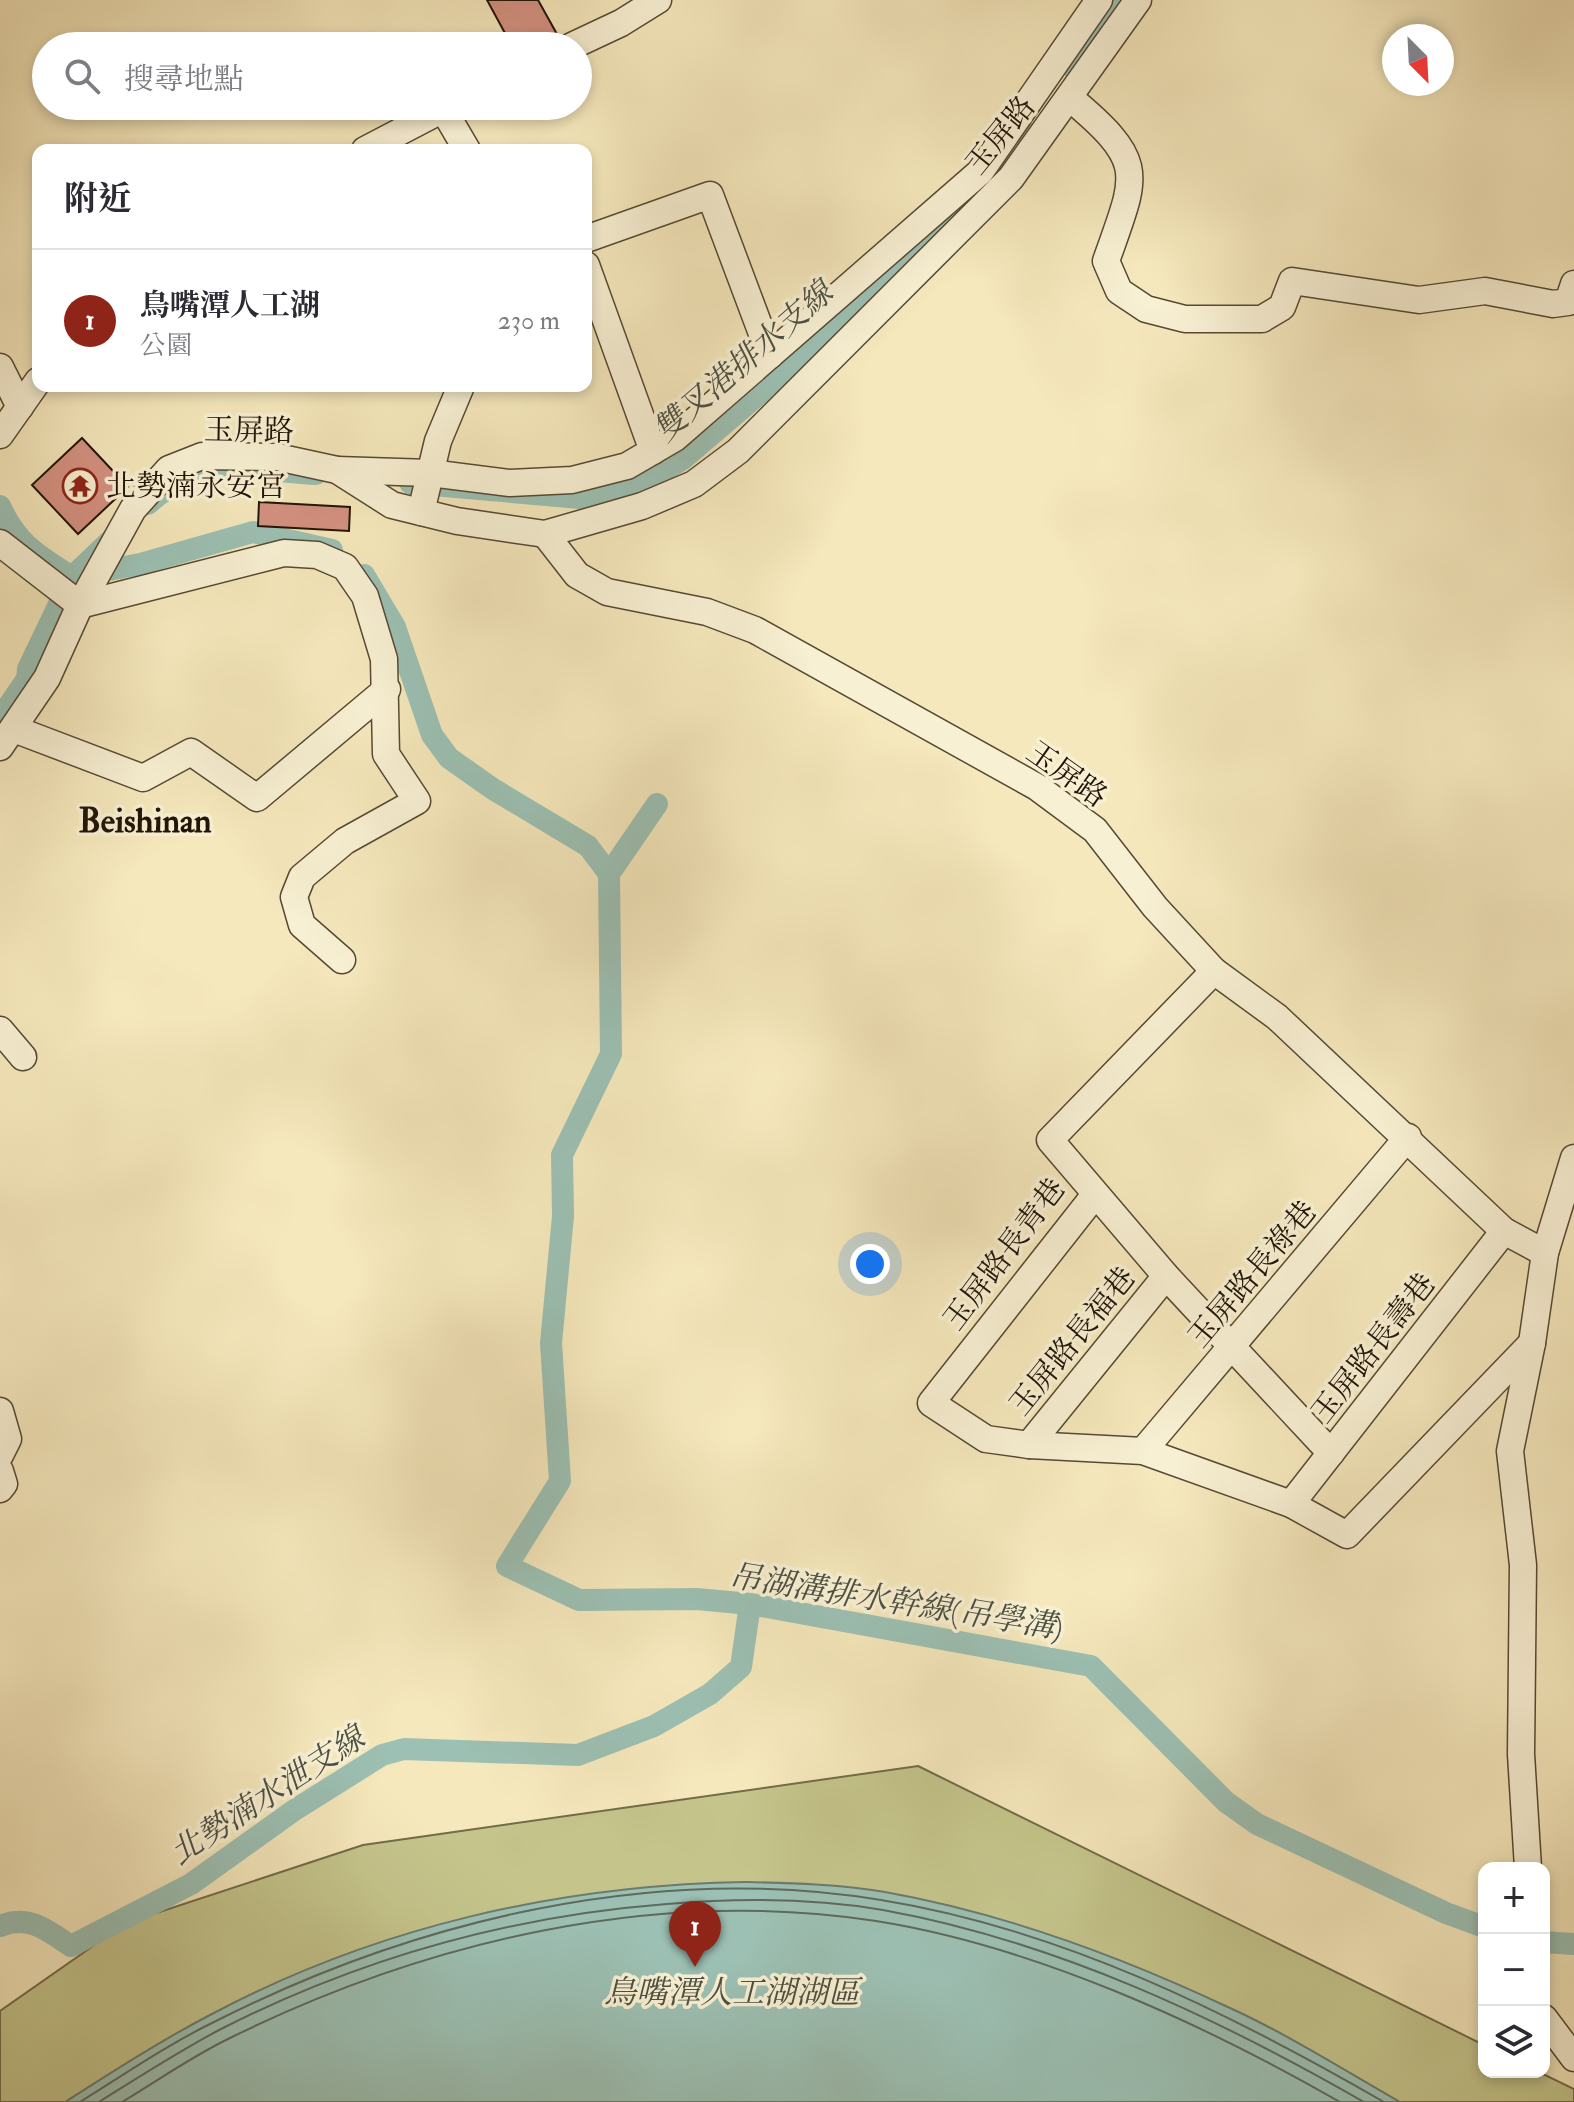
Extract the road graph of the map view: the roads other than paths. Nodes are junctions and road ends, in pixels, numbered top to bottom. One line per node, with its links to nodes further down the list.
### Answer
1 (658, 0): 4 (street)
2 (1099, 0): 13 (street)
3 (1138, 0): 5 (street, 玉屏路)
4 (592, 37)
5 (1070, 98): 12 (street); 23 (street, 玉屏路)
6 (423, 120): 8 (street)
7 (452, 120): 9 (street)
8 (377, 144)
9 (464, 144)
10 (592, 237): 13 (street)
11 (592, 282): 19 (street)
12 (1574, 284)
13 (770, 355): 19 (street)
14 (0, 367): 17 (street)
15 (32, 390): 17 (street)
16 (458, 392): 21 (street)
17 (20, 407): 18 (street)
18 (0, 435)
19 (653, 451): 21 (street)
20 (337, 470): 21 (street); 22 (street, 玉屏路); 25 (street, 玉屏路)
21 (430, 473): 22 (street)
22 (421, 512): 23 (street, 玉屏路)
23 (545, 534): 29 (street, 玉屏路)
24 (0, 543): 25 (street)
25 (87, 594): 26 (street); 27 (street, 玉屏路)
26 (387, 689): 27 (street); 28 (street)
27 (7, 738)
28 (342, 960)
29 (1214, 971): 32 (street, 玉屏路); 34 (street, 玉屏路長青巷)
30 (0, 1030): 31 (street)
31 (23, 1057)
32 (1408, 1137): 35 (street, 玉屏路); 39 (street, 玉屏路長祿巷)
33 (1574, 1158): 36 (street)
34 (1094, 1196): 37 (street); 41 (street, 玉屏路長青巷)
35 (1504, 1231): 36 (street, 玉屏路); 43 (street, 玉屏路長壽巷)
36 (1545, 1253): 38 (street)
37 (1166, 1276): 39 (street); 41 (street, 玉屏路長福巷)
38 (1532, 1343): 47 (street); 48 (street)
39 (1231, 1349): 42 (street, 玉屏路長祿巷); 43 (street)
40 (0, 1411): 44 (street)
41 (1029, 1445): 42 (street)
42 (1143, 1451): 47 (street)
43 (1331, 1453): 47 (street, 玉屏路長壽巷)
44 (0, 1455)
45 (0, 1471): 46 (street)
46 (0, 1489)
47 (1291, 1504)
48 (1528, 1862)
49 (1550, 2026): 50 (street)
50 (1574, 2058)

